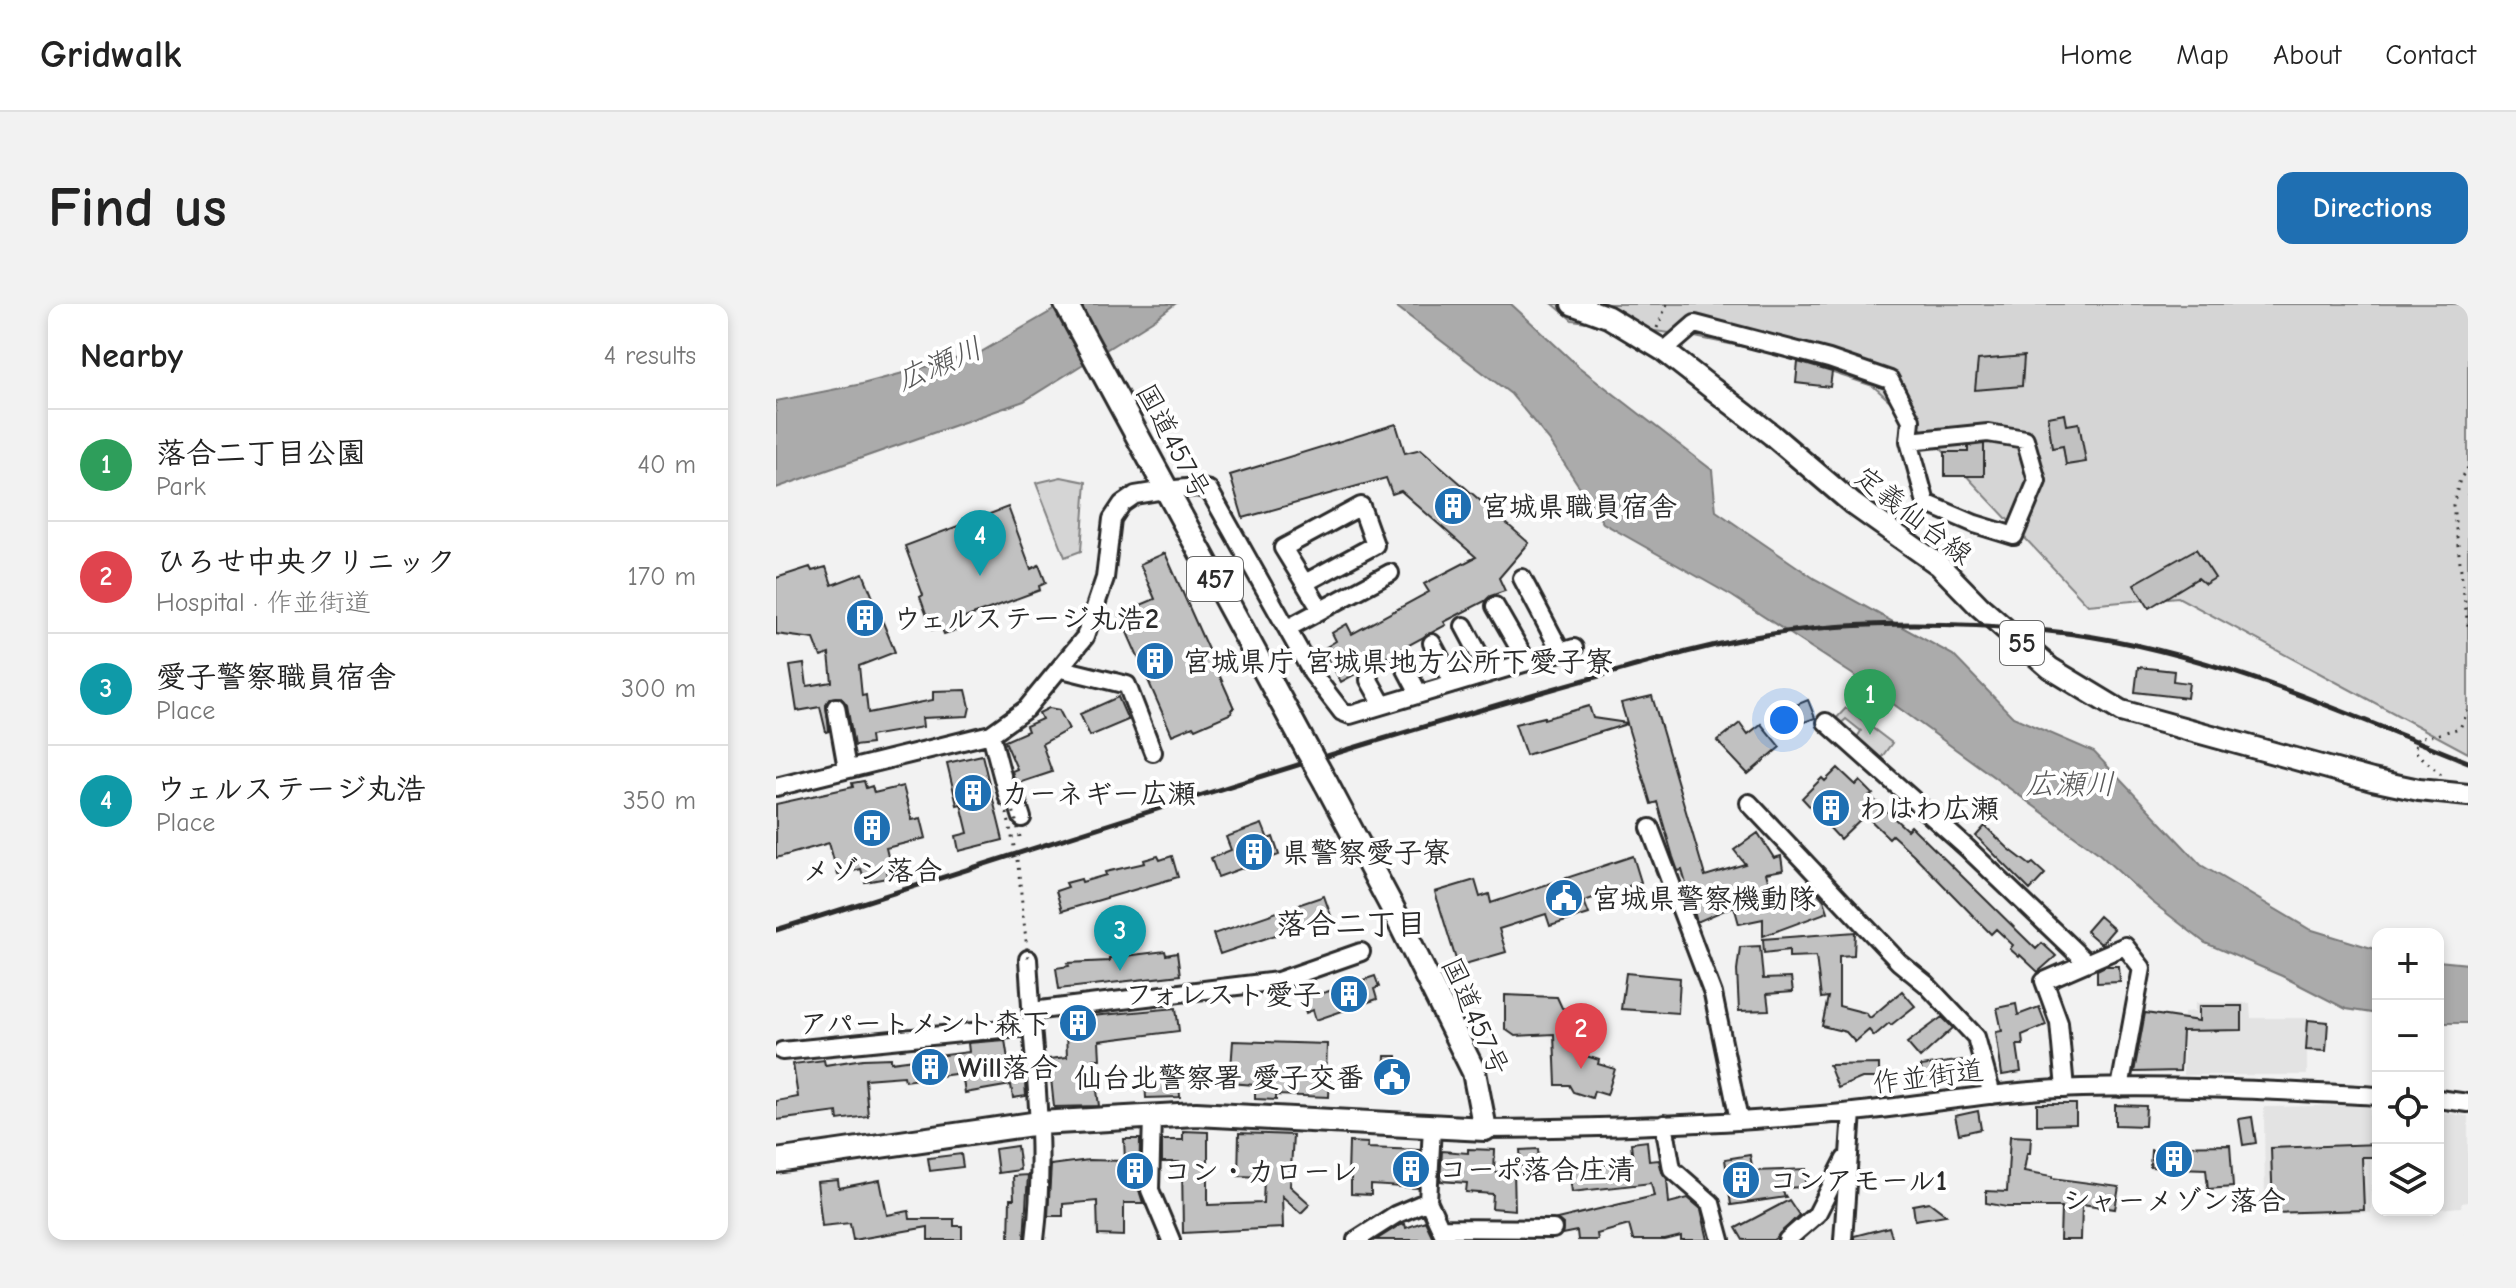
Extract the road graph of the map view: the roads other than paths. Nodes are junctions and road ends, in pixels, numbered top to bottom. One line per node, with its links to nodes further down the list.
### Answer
1 (1066, 304): 5 (highway, 国道457号 / 457)
2 (1572, 304): 3 (main road, 定義仙台線 / 55)
3 (1658, 347): 4 (street); 28 (main road, 定義仙台線 / 55)
4 (1909, 441): 4 (street)
5 (1165, 490): 12 (street); 16 (street); 49 (highway, 国道457号 / 457, bridge)
6 (1390, 573): 10 (street)
7 (1522, 578): 15 (street)
8 (1305, 583): 8 (street); 10 (street)
9 (1495, 606): 15 (street)
10 (1321, 610): 12 (street)
11 (1464, 626): 17 (street)
12 (1288, 628): 21 (street)
13 (1432, 643): 19 (street)
14 (1401, 660): 20 (street)
15 (1527, 662): 17 (street)
16 (1066, 670): 24 (street); 25 (street)
17 (1489, 673): 19 (street)
18 (1369, 680): 21 (street)
19 (1454, 684): 20 (street)
20 (1419, 694): 21 (street)
21 (1383, 705)
22 (836, 707): 26 (street)
23 (1826, 722): 34 (street)
24 (991, 734): 26 (street); 30 (street)
25 (1153, 752)
26 (847, 769): 27 (street)
27 (776, 787)
28 (2467, 795)
29 (1749, 803): 39 (street)
30 (1022, 818)
31 (1650, 828): 45 (street)
32 (1361, 952): 35 (street)
33 (1028, 959): 35 (street)
34 (2086, 962): 37 (street); 38 (street)
35 (1032, 1018): 36 (street); 46 (street)
36 (782, 1051)
37 (2120, 1088): 38 (street, 作並街道); 40 (street, 作並街道)
38 (2065, 1089): 39 (street, 作並街道)
39 (1992, 1095): 43 (street, 作並街道)
40 (2372, 1096)
41 (2444, 1100): 42 (street)
42 (2468, 1103)
43 (1852, 1112): 45 (street, 作並街道); 50 (street)
44 (1152, 1116): 46 (highway); 48 (highway); 56 (street)
45 (1739, 1120): 47 (street, 作並街道)
46 (1039, 1123): 51 (highway); 55 (street)
47 (1664, 1124): 49 (street, 作並街道); 58 (street)
48 (1432, 1127): 49 (highway); 52 (street)
49 (1485, 1129)
50 (1849, 1152): 59 (street); 60 (street)
51 (776, 1161)
52 (1428, 1201): 54 (street); 57 (street)
53 (1553, 1229): 54 (street)
54 (1444, 1234)
55 (1035, 1240)
56 (1171, 1240)
57 (1356, 1240)
58 (1721, 1240)
59 (1787, 1240)
60 (1843, 1240)

